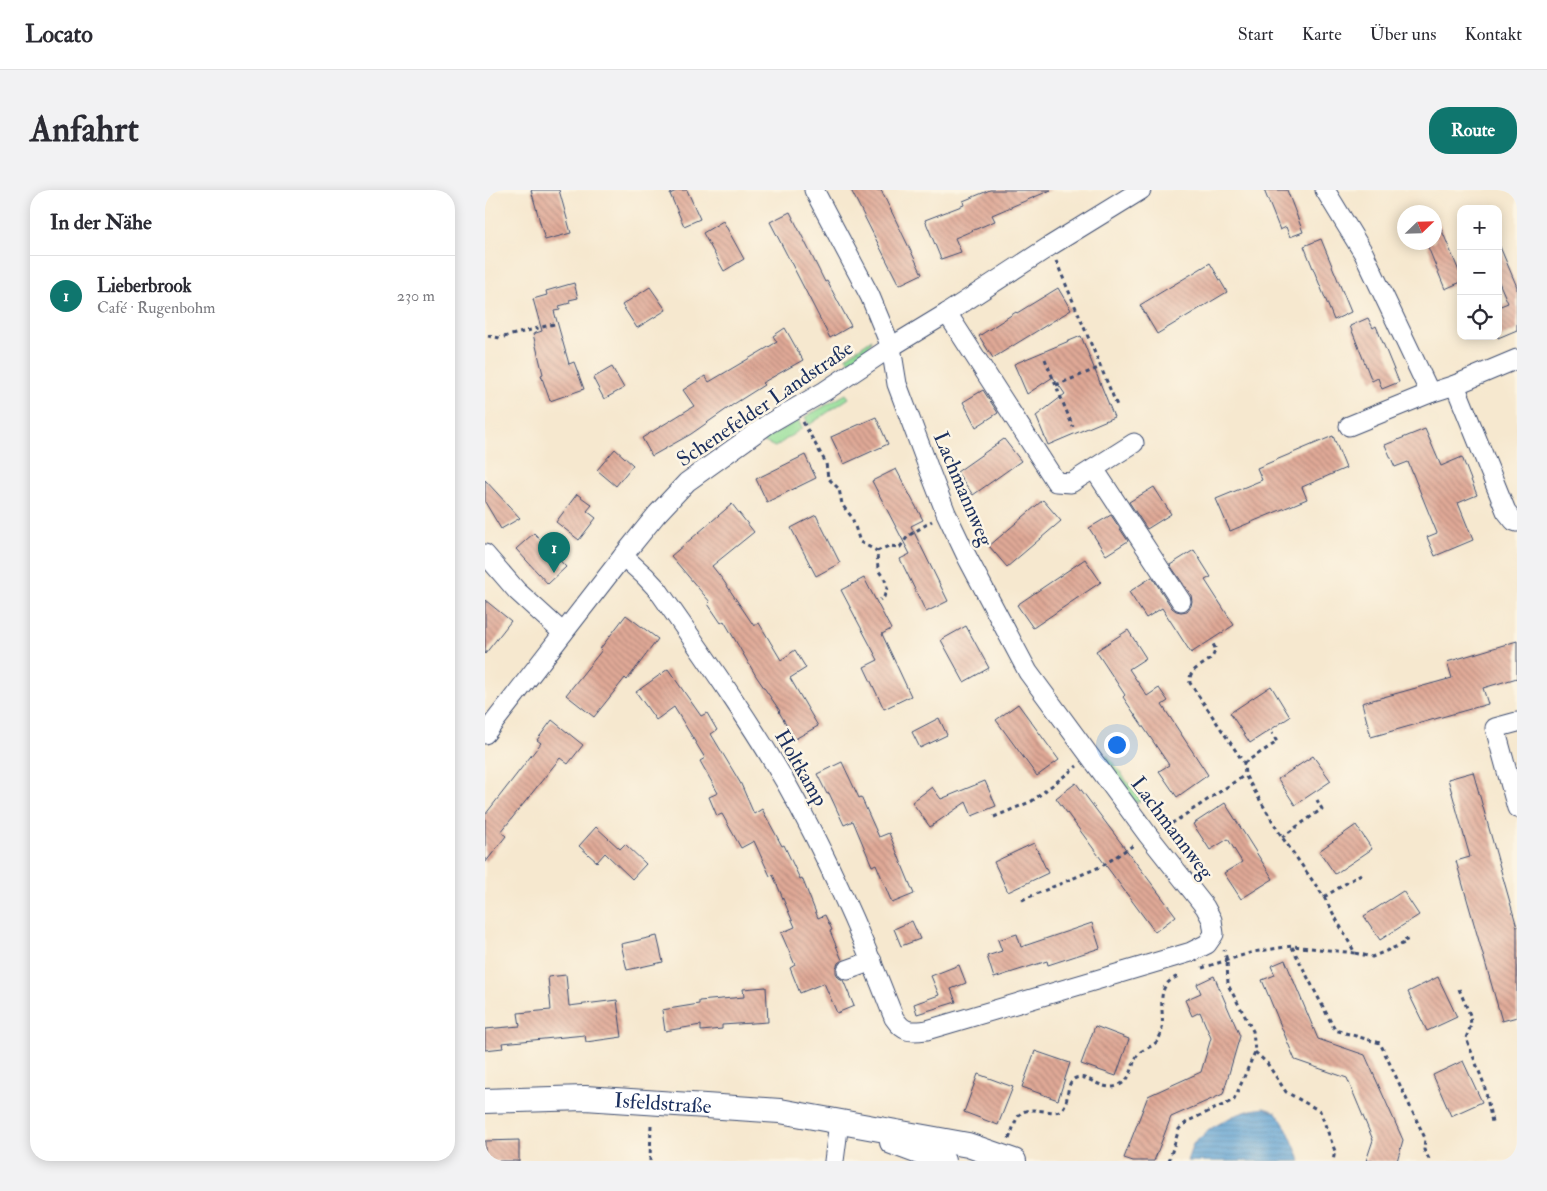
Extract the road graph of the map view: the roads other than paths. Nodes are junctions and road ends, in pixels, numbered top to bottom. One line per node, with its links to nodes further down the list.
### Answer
1 (814, 190): 5 (street, Lachmannweg)
2 (1141, 190): 4 (street, Schenefelder Landstraße)
3 (1325, 190): 8 (street)
4 (947, 313): 5 (street, Schenefelder Landstraße); 11 (street)
5 (891, 346): 14 (street, Schenefelder Landstraße); 22 (street, Lachmannweg)
6 (1517, 359): 7 (street)
7 (1455, 384): 8 (street); 12 (street)
8 (1430, 393): 9 (street)
9 (1349, 426)
10 (1134, 443): 11 (street)
11 (1094, 468): 15 (street)
12 (1517, 522)
13 (485, 554): 16 (street)
14 (623, 556): 16 (street, Schenefelder Landstraße); 20 (street, Holtkamp)
15 (1181, 601)
16 (563, 633): 18 (street, Schenefelder Landstraße)
17 (1517, 722): 19 (street)
18 (485, 734)
19 (1517, 808)
20 (871, 960): 21 (street); 22 (street, Holtkamp)
21 (847, 970)
22 (900, 1027)
23 (485, 1101): 24 (main road, Isfeldstraße)
24 (839, 1122): 25 (main road, Isfeldstraße); 26 (street); 27 (main road, Isfeldstraße)
25 (1011, 1151)
26 (834, 1161)
27 (943, 1161)

